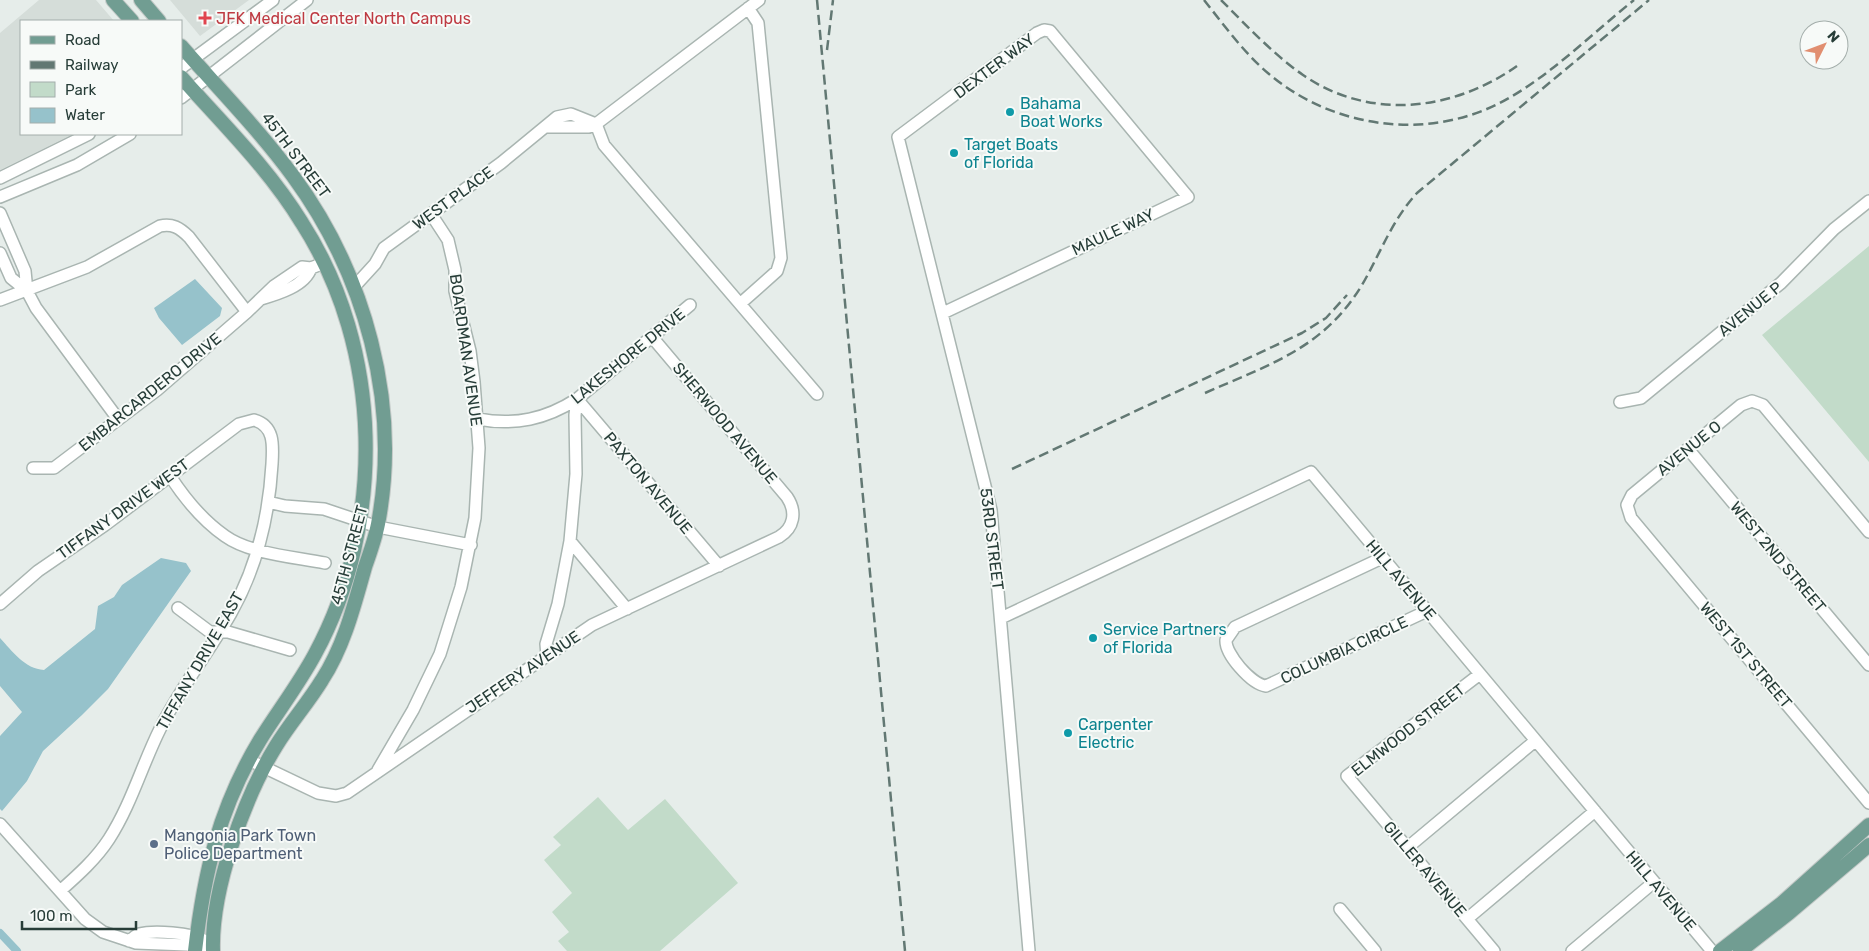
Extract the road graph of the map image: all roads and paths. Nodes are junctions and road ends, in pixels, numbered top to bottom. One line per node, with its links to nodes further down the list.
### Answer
1 (113, 0): 7 (main road)
2 (141, 0): 8 (main road)
3 (273, 0): 10 (street)
4 (307, 0): 12 (street)
5 (759, 0): 6 (street)
6 (748, 8): 16 (street); 31 (street)
7 (131, 20)
8 (158, 20)
9 (182, 47): 10 (main road, 45TH STREET)
10 (192, 59): 11 (street); 12 (main road, 45TH STREET)
11 (182, 67)
12 (209, 77): 14 (street); 28 (main road, 45TH STREET)
13 (182, 80): 14 (main road, 45TH STREET)
14 (187, 94): 27 (main road, 45TH STREET)
15 (1121, 116): 20 (street, DEXTER WAY); 34 (street, MAULE WAY)
16 (596, 124): 17 (street); 17 (street, WEST PLACE); 31 (street)
17 (551, 127): 25 (street, WEST PLACE)
18 (87, 135): 21 (street)
19 (128, 135): 22 (street)
20 (898, 136): 34 (street, 53RD STREET)
21 (0, 178)
22 (0, 197)
23 (1869, 201): 38 (street, AVENUE P)
24 (0, 213): 29 (street)
25 (431, 214): 28 (street, WEST PLACE); 39 (street, BOARDMAN AVENUE)
26 (0, 254): 29 (street)
27 (318, 265): 28 (main road); 33 (street, EMBARCARDERO DRIVE); 48 (main road, 45TH STREET)
28 (350, 278): 49 (main road, 45TH STREET)
29 (27, 291): 30 (street); 33 (street); 40 (street)
30 (0, 300)
31 (741, 303): 36 (street)
32 (690, 305): 35 (street, LAKESHORE DRIVE)
33 (247, 312): 40 (street, EMBARCARDERO DRIVE)
34 (943, 313): 61 (street, 53RD STREET)
35 (652, 336): 37 (street, LAKESHORE DRIVE); 47 (street, SHERWOOD AVENUE)
36 (818, 394)
37 (577, 399): 39 (street, LAKESHORE DRIVE); 51 (street); 56 (street, PAXTON AVENUE)
38 (1620, 402)
39 (478, 419): 52 (street, BOARDMAN AVENUE)
40 (118, 420): 43 (street, EMBARCARDERO DRIVE)
41 (249, 420): 44 (street, TIFFANY DRIVE WEST); 45 (street, TIFFANY DRIVE EAST)
42 (1688, 449): 46 (street, AVENUE O); 50 (street, AVENUE O); 65 (street, WEST 2ND STREET)
43 (33, 468)
44 (170, 476): 53 (street); 57 (street, TIFFANY DRIVE WEST)
45 (268, 502): 48 (street); 53 (street, TIFFANY DRIVE EAST)
46 (1627, 505): 72 (street, WEST 1ST STREET)
47 (794, 513): 56 (street, JEFFERY AVENUE)
48 (360, 522): 49 (street); 68 (main road, 45TH STREET)
49 (378, 527): 52 (street); 69 (main road, 45TH STREET)
50 (1869, 532)
51 (570, 541): 59 (street); 64 (street)
52 (471, 545): 70 (street, BOARDMAN AVENUE)
53 (259, 550): 55 (street); 62 (street, TIFFANY DRIVE EAST)
54 (1382, 558): 60 (street, HILL AVENUE); 60 (street, COLUMBIA CIRCLE); 61 (street, HILL AVENUE)
55 (326, 563)
56 (718, 566): 59 (street, JEFFERY AVENUE)
57 (0, 604)
58 (178, 608): 62 (street)
59 (627, 609): 64 (street, JEFFERY AVENUE)
60 (1427, 611): 66 (street, HILL AVENUE)
61 (1001, 618): 85 (street, 53RD STREET)
62 (217, 632): 63 (street); 79 (street, TIFFANY DRIVE EAST)
63 (290, 650)
64 (546, 656): 70 (street, JEFFERY AVENUE)
65 (1869, 665)
66 (1480, 674): 67 (street, HILL AVENUE); 71 (street, ELMWOOD STREET)
67 (1535, 741): 73 (street, HILL AVENUE); 77 (street)
68 (249, 760): 69 (street, JEFFERY AVENUE); 83 (main road, 45TH STREET)
69 (264, 767): 70 (street, JEFFERY AVENUE); 84 (main road, 45TH STREET)
70 (378, 772)
71 (1356, 788): 77 (street, GILLER AVENUE)
72 (1869, 803)
73 (1595, 811): 78 (street, HILL AVENUE); 82 (street)
74 (0, 824): 79 (street)
75 (1869, 825): 76 (main road)
76 (1866, 844): 80 (main road)
77 (1407, 848): 82 (street, GILLER AVENUE)
78 (1654, 882): 88 (street); 89 (street, HILL AVENUE)
79 (60, 891): 83 (street)
80 (1786, 908): 90 (main road); 91 (main road)
81 (1340, 909): 86 (street)
82 (1466, 919): 87 (street, GILLER AVENUE)
83 (196, 945): 84 (street)
84 (212, 948)
85 (1029, 951)
86 (1375, 951)
87 (1494, 951)
88 (1572, 951)
89 (1712, 951)
90 (1720, 951)
91 (1740, 951)

